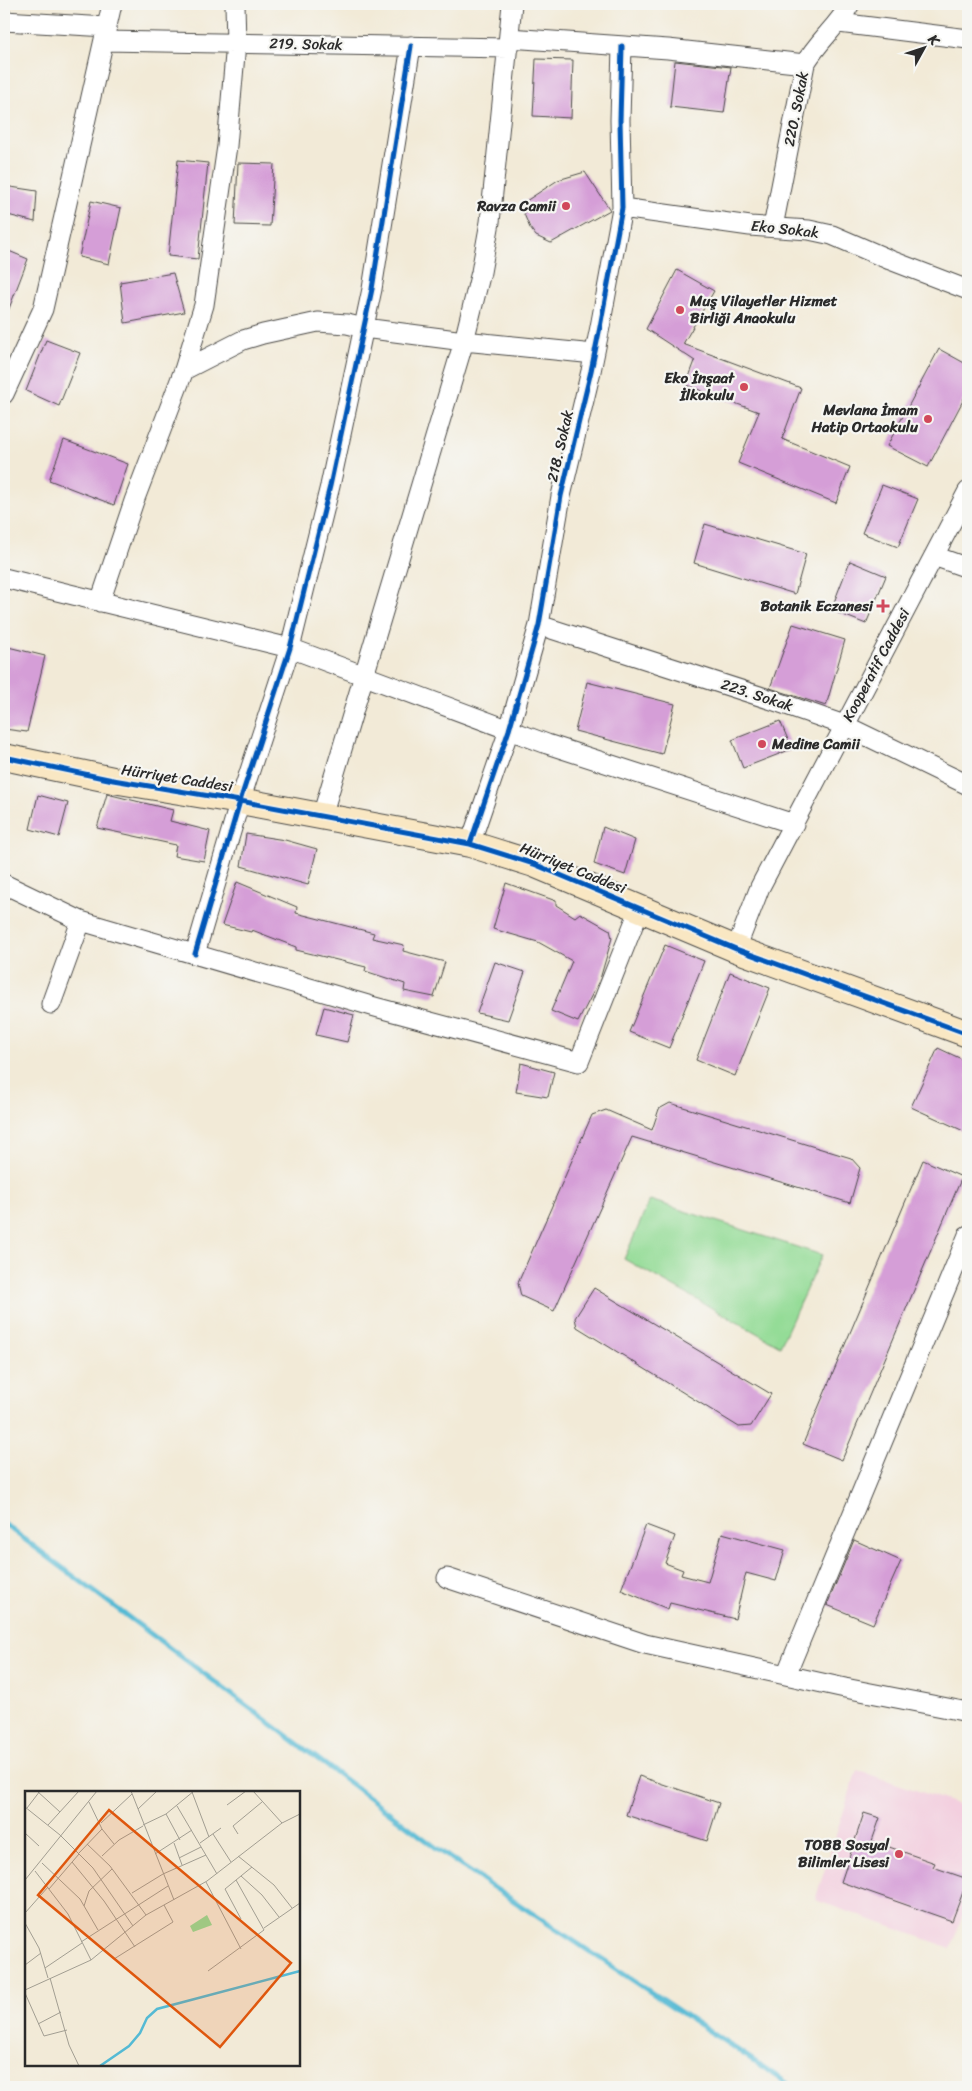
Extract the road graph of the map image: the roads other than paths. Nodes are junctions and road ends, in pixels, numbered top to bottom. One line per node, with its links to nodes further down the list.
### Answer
1 (112, 4): 7 (street)
2 (235, 4): 9 (street)
3 (512, 4): 10 (street)
4 (850, 4): 6 (street, 220. Sokak)
5 (4, 21): 7 (street, 219. Sokak)
6 (839, 23): 8 (street); 13 (street, 220. Sokak)
7 (105, 34): 9 (street, 219. Sokak); 21 (street)
8 (968, 39)
9 (236, 43): 11 (street, 219. Sokak); 20 (street)
10 (509, 43): 11 (street, 219. Sokak); 12 (street, 219. Sokak); 18 (street)
11 (411, 46): 17 (street)
12 (622, 46): 13 (street, 219. Sokak); 14 (street, 218. Sokak)
13 (804, 64): 15 (street, 220. Sokak)
14 (622, 208): 15 (street, Eko Sokak); 19 (street, 218. Sokak)
15 (773, 228): 16 (street, Eko Sokak)
16 (968, 290)
17 (364, 328): 18 (street); 20 (street); 28 (street)
18 (464, 341): 19 (street); 29 (street)
19 (594, 354): 27 (street, 218. Sokak)
20 (184, 370): 26 (street)
21 (4, 394)
22 (968, 491): 23 (street, Kooperatif Caddesi)
23 (934, 556): 24 (street); 30 (street, Kooperatif Caddesi)
24 (968, 568)
25 (4, 578): 26 (street)
26 (100, 602): 28 (street)
27 (539, 625): 30 (street, 223. Sokak); 31 (street, 218. Sokak)
28 (290, 648): 29 (street); 34 (street)
29 (366, 676): 31 (street); 35 (street)
30 (844, 725): 33 (street, 223. Sokak); 36 (street, Kooperatif Caddesi)
31 (509, 730): 36 (street); 37 (street, 218. Sokak)
32 (4, 757): 34 (street, Hürriyet Caddesi)
33 (968, 784)
34 (240, 801): 35 (street, Hürriyet Caddesi); 42 (street)
35 (322, 816): 37 (street, Hürriyet Caddesi)
36 (794, 824): 41 (street, Kooperatif Caddesi)
37 (470, 844): 39 (street, Hürriyet Caddesi)
38 (4, 884): 40 (street)
39 (640, 908): 41 (street, Hürriyet Caddesi); 42 (street)
40 (81, 921): 42 (street); 43 (street)
41 (736, 949): 44 (street, Hürriyet Caddesi)
42 (195, 954)
43 (51, 1004)
44 (968, 1034)
45 (968, 1235): 47 (street)
46 (448, 1578): 47 (street)
47 (786, 1675): 48 (street)
48 (968, 1712)

